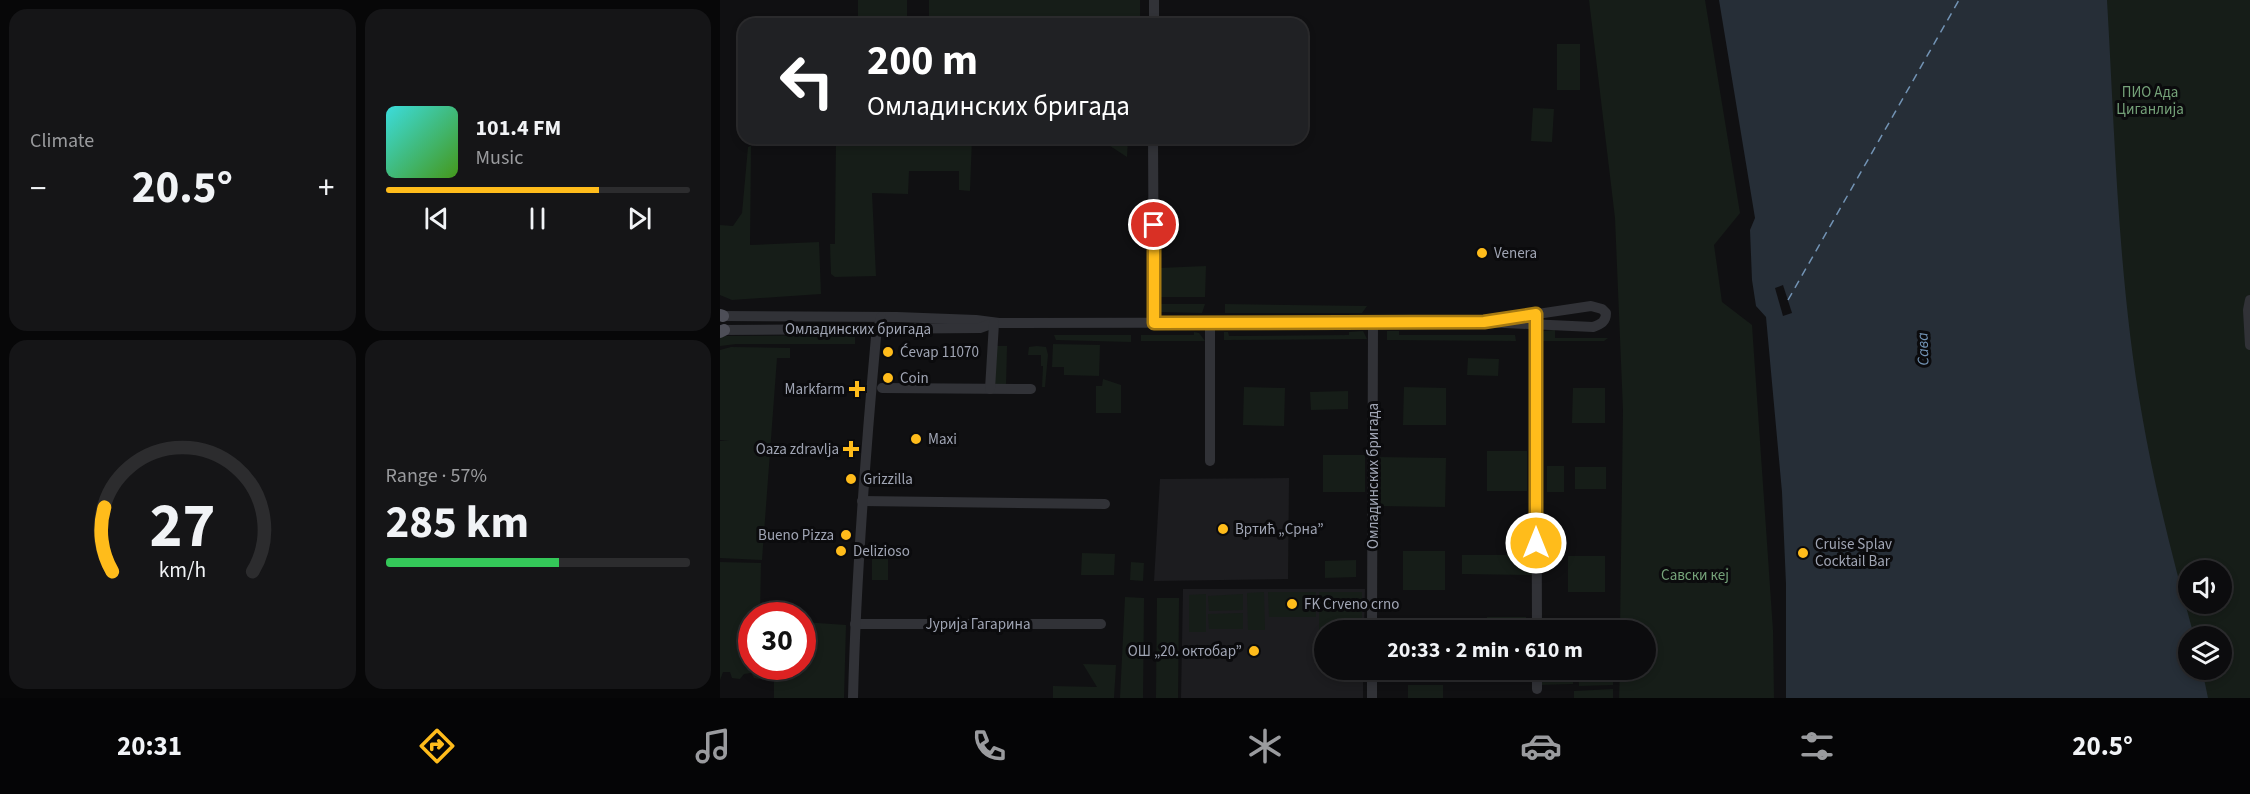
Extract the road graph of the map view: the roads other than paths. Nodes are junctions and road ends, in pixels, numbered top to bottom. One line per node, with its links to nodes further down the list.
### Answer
1 (1154, 0): 2 (street)
2 (1154, 18)
3 (1153, 144): 10 (street)
4 (2250, 300): 16 (street)
5 (1536, 314): 8 (street, Омладинских бригада); 13 (street); 13 (street, Омладинских бригада)
6 (721, 316): 7 (street, Омладинских бригада)
7 (881, 316): 9 (street, Омладинских бригада); 14 (street)
8 (1484, 322): 12 (street, Омладинских бригада); 13 (street, Омладинских бригада)
9 (994, 323): 10 (street, Омладинских бригада); 14 (street, Омладинских бригада); 18 (street)
10 (1154, 323): 11 (street, Омладинских бригада)
11 (1210, 323): 12 (street, Омладинских бригада); 20 (street)
12 (1373, 323): 23 (street, Омладинских бригада)
13 (1536, 326): 24 (street)
14 (877, 330): 15 (street, Омладинских бригада); 21 (street)
15 (722, 331)
16 (2250, 345)
17 (882, 388): 18 (street)
18 (990, 388): 19 (street)
19 (1031, 389)
20 (1210, 461)
21 (862, 501): 22 (street); 25 (street)
22 (1106, 504)
23 (1372, 620)
24 (1537, 620)
25 (855, 624): 26 (street, Јурија Гагарина); 30 (street)
26 (1101, 624)
27 (1372, 680): 31 (street)
28 (1537, 680): 29 (street)
29 (1537, 689)
30 (853, 698)
31 (1372, 698)

